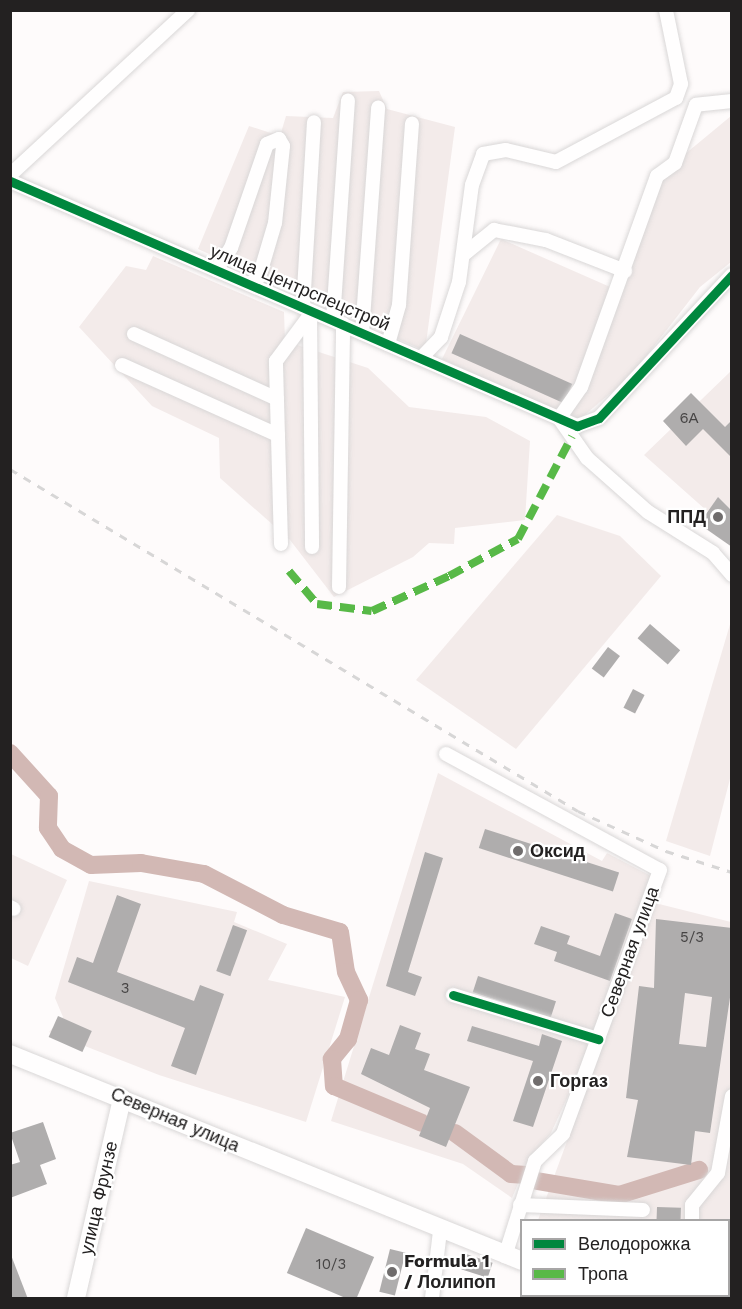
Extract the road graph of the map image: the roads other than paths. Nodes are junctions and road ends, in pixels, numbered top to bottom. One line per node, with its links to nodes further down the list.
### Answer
1 (188, 10): 8 (street)
2 (666, 10): 10 (street)
3 (348, 101): 16 (street)
4 (732, 101): 12 (street)
5 (378, 108): 17 (street)
6 (314, 122): 15 (street)
7 (412, 123): 19 (street)
8 (10, 175)
9 (10, 180): 11 (street, улица Центрспецстрой)
10 (463, 255): 12 (street); 20 (street)
11 (216, 270): 14 (street, улица Центрспецстрой); 14 (street)
12 (625, 271): 23 (street)
13 (732, 275): 23 (street, улица Центрспецстрой)
14 (249, 284): 15 (street, улица Центрспецстрой)
15 (308, 311): 16 (street, улица Центрспецстрой); 22 (street); 26 (street)
16 (338, 322): 17 (street, улица Центрспецстрой); 28 (street)
17 (362, 333): 19 (street, улица Центрспецстрой)
18 (134, 334): 22 (street)
19 (388, 344): 20 (street, улица Центрспецстрой)
20 (421, 358): 23 (street, улица Центрспецстрой)
21 (122, 365): 24 (street)
22 (277, 399): 24 (street)
23 (559, 418): 27 (street)
24 (278, 435): 25 (street)
25 (281, 544)
26 (312, 547)
27 (732, 574)
28 (339, 586)
29 (446, 754): 31 (street, Северная улица)
30 (453, 995): 31 (street)
31 (598, 1039): 35 (street, Северная улица)
32 (10, 1054): 34 (main road, Северная улица)
33 (732, 1096): 37 (street)
34 (122, 1098): 38 (main road, Северная улица); 42 (main road, улица Фрунзе)
35 (520, 1205): 36 (street); 39 (street, Северная улица)
36 (643, 1210)
37 (692, 1219)
38 (440, 1231): 39 (main road, Северная улица); 43 (street)
39 (513, 1258)
40 (717, 1297): 41 (main road)
41 (732, 1298)
42 (76, 1299)
43 (432, 1299)

